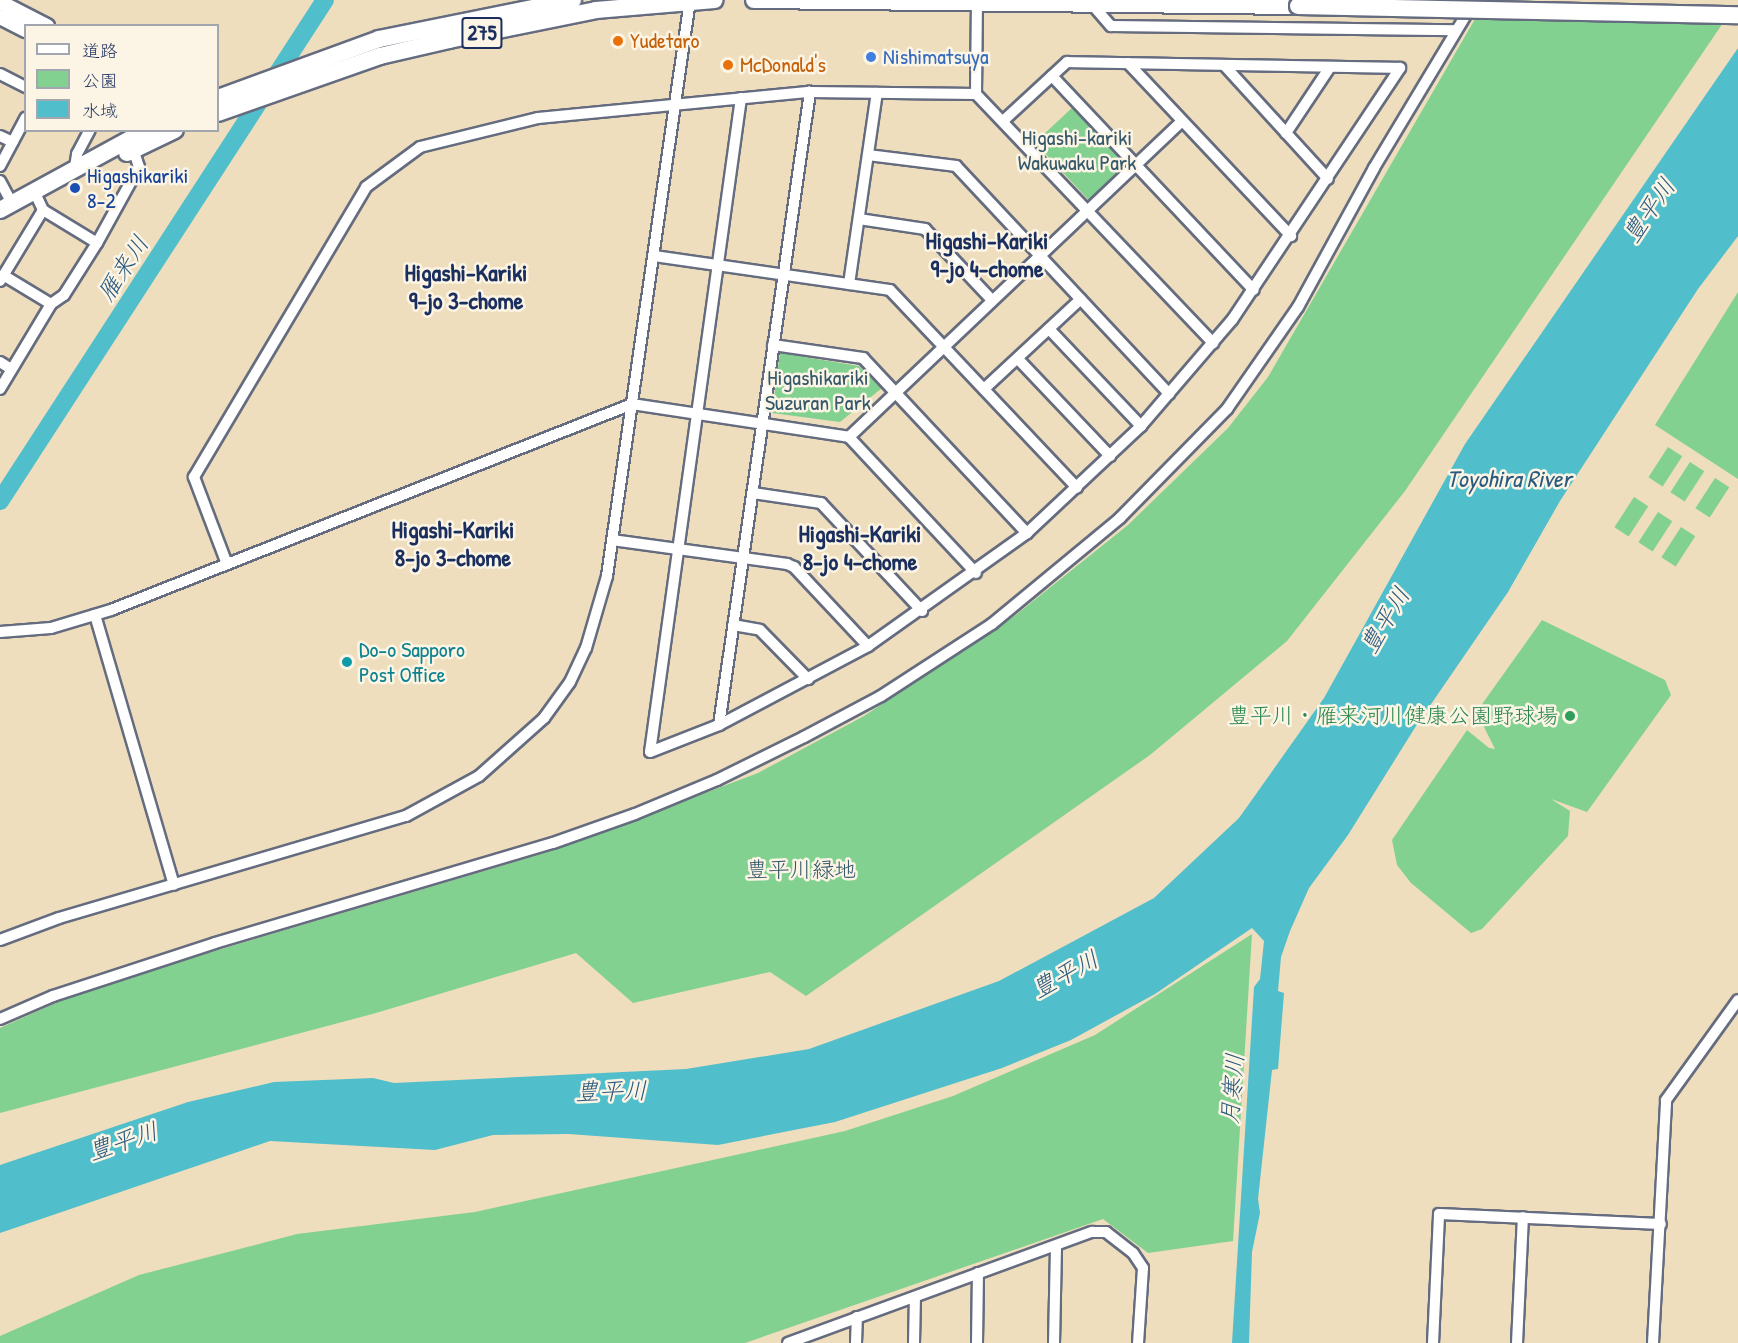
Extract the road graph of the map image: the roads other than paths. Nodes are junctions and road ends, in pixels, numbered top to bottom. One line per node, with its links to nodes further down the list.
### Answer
1 (573, 0): 24 (highway, 275)
2 (715, 0): 5 (highway, 275)
3 (754, 0): 8 (highway)
4 (1475, 0): 14 (street)
5 (690, 1): 26 (street); 27 (highway, 275)
6 (1089, 1): 8 (highway); 10 (highway, bridge); 14 (street)
7 (0, 2): 9 (main road)
8 (977, 2): 23 (street)
9 (17, 4): 12 (main road)
10 (1738, 15)
11 (0, 17): 13 (main road)
12 (44, 24)
13 (24, 29)
14 (1456, 30): 96 (street)
15 (1128, 63): 16 (street); 19 (street); 30 (street)
16 (1224, 65): 17 (street); 34 (street)
17 (1330, 67): 34 (street); 42 (street)
18 (0, 74): 20 (street)
19 (1052, 76): 28 (street); 39 (street)
20 (24, 86)
21 (810, 92): 22 (street); 25 (street); 54 (street)
22 (877, 93): 23 (street); 38 (street)
23 (976, 94): 28 (street)
24 (219, 98)
25 (741, 98): 26 (street); 53 (street)
26 (675, 104): 52 (street); 84 (street)
27 (219, 112)
28 (1003, 120): 47 (street)
29 (24, 121): 36 (street)
30 (1182, 121): 39 (street); 49 (street)
31 (89, 132): 41 (street)
32 (143, 132): 41 (highway)
33 (171, 132): 37 (highway)
34 (1286, 133): 42 (street)
35 (0, 136): 36 (street)
36 (13, 142): 40 (street)
37 (133, 149): 44 (highway); 50 (street)
38 (868, 155): 48 (street); 51 (street)
39 (1136, 165): 47 (street); 57 (street)
40 (0, 166)
41 (75, 167): 44 (highway)
42 (1328, 179): 49 (street)
43 (0, 180): 45 (street)
44 (35, 193): 45 (highway); 46 (street)
45 (6, 207)
46 (43, 210): 50 (street); 55 (street)
47 (1087, 211): 51 (street); 62 (street)
48 (859, 219): 56 (street); 59 (street)
49 (1291, 236): 57 (street)
50 (97, 243): 60 (street)
51 (1038, 255): 58 (street); 59 (street)
52 (654, 256): 53 (street); 72 (street)
53 (717, 265): 54 (street); 73 (street)
54 (784, 275): 56 (street); 63 (street)
55 (2, 278): 60 (street)
56 (849, 284): 64 (street)
57 (1254, 290): 62 (street)
58 (1081, 299): 61 (street); 71 (street)
59 (992, 300): 64 (street)
60 (51, 304): 67 (street)
61 (1049, 329): 65 (street); 75 (street)
62 (1213, 343): 71 (street)
63 (773, 345): 70 (street); 74 (street)
64 (943, 346): 69 (street); 70 (street)
65 (1017, 359): 69 (street); 77 (street)
66 (0, 363): 67 (street)
67 (12, 369): 68 (street)
68 (0, 389)
69 (984, 389): 78 (street)
70 (895, 391): 76 (street); 80 (street)
71 (1169, 394): 75 (street)
72 (632, 404): 73 (street); 81 (street); 84 (street)
73 (696, 414): 74 (street); 82 (street)
74 (762, 424): 76 (street); 79 (street)
75 (1141, 426): 77 (street)
76 (849, 437): 85 (street)
77 (1110, 456): 78 (street)
78 (1077, 488): 80 (street)
79 (753, 493): 83 (street); 86 (street)
80 (1027, 533): 85 (street)
81 (612, 540): 82 (street); 93 (street)
82 (676, 549): 83 (street); 92 (street)
83 (742, 558): 88 (street); 90 (street)
84 (227, 564): 87 (street)
85 (976, 573): 86 (street)
86 (922, 611): 90 (street)
87 (95, 615): 89 (street); 93 (street)
88 (733, 625): 91 (street); 92 (street)
89 (0, 632)
90 (868, 646): 91 (street)
91 (808, 679): 92 (street)
92 (719, 725)
93 (174, 885): 94 (street)
94 (0, 940)
95 (1738, 1000): 98 (street)
96 (0, 1019)
97 (1523, 1217): 98 (street); 109 (street); 110 (street)
98 (1661, 1224): 111 (street)
99 (1056, 1246): 100 (street); 107 (street); 108 (street)
100 (978, 1274): 101 (street); 106 (street)
101 (915, 1297): 102 (street); 105 (street)
102 (857, 1317): 103 (street); 104 (street)
103 (791, 1342)
104 (856, 1343)
105 (914, 1343)
106 (977, 1343)
107 (1054, 1343)
108 (1138, 1343)
109 (1433, 1343)
110 (1517, 1343)
111 (1653, 1343)

